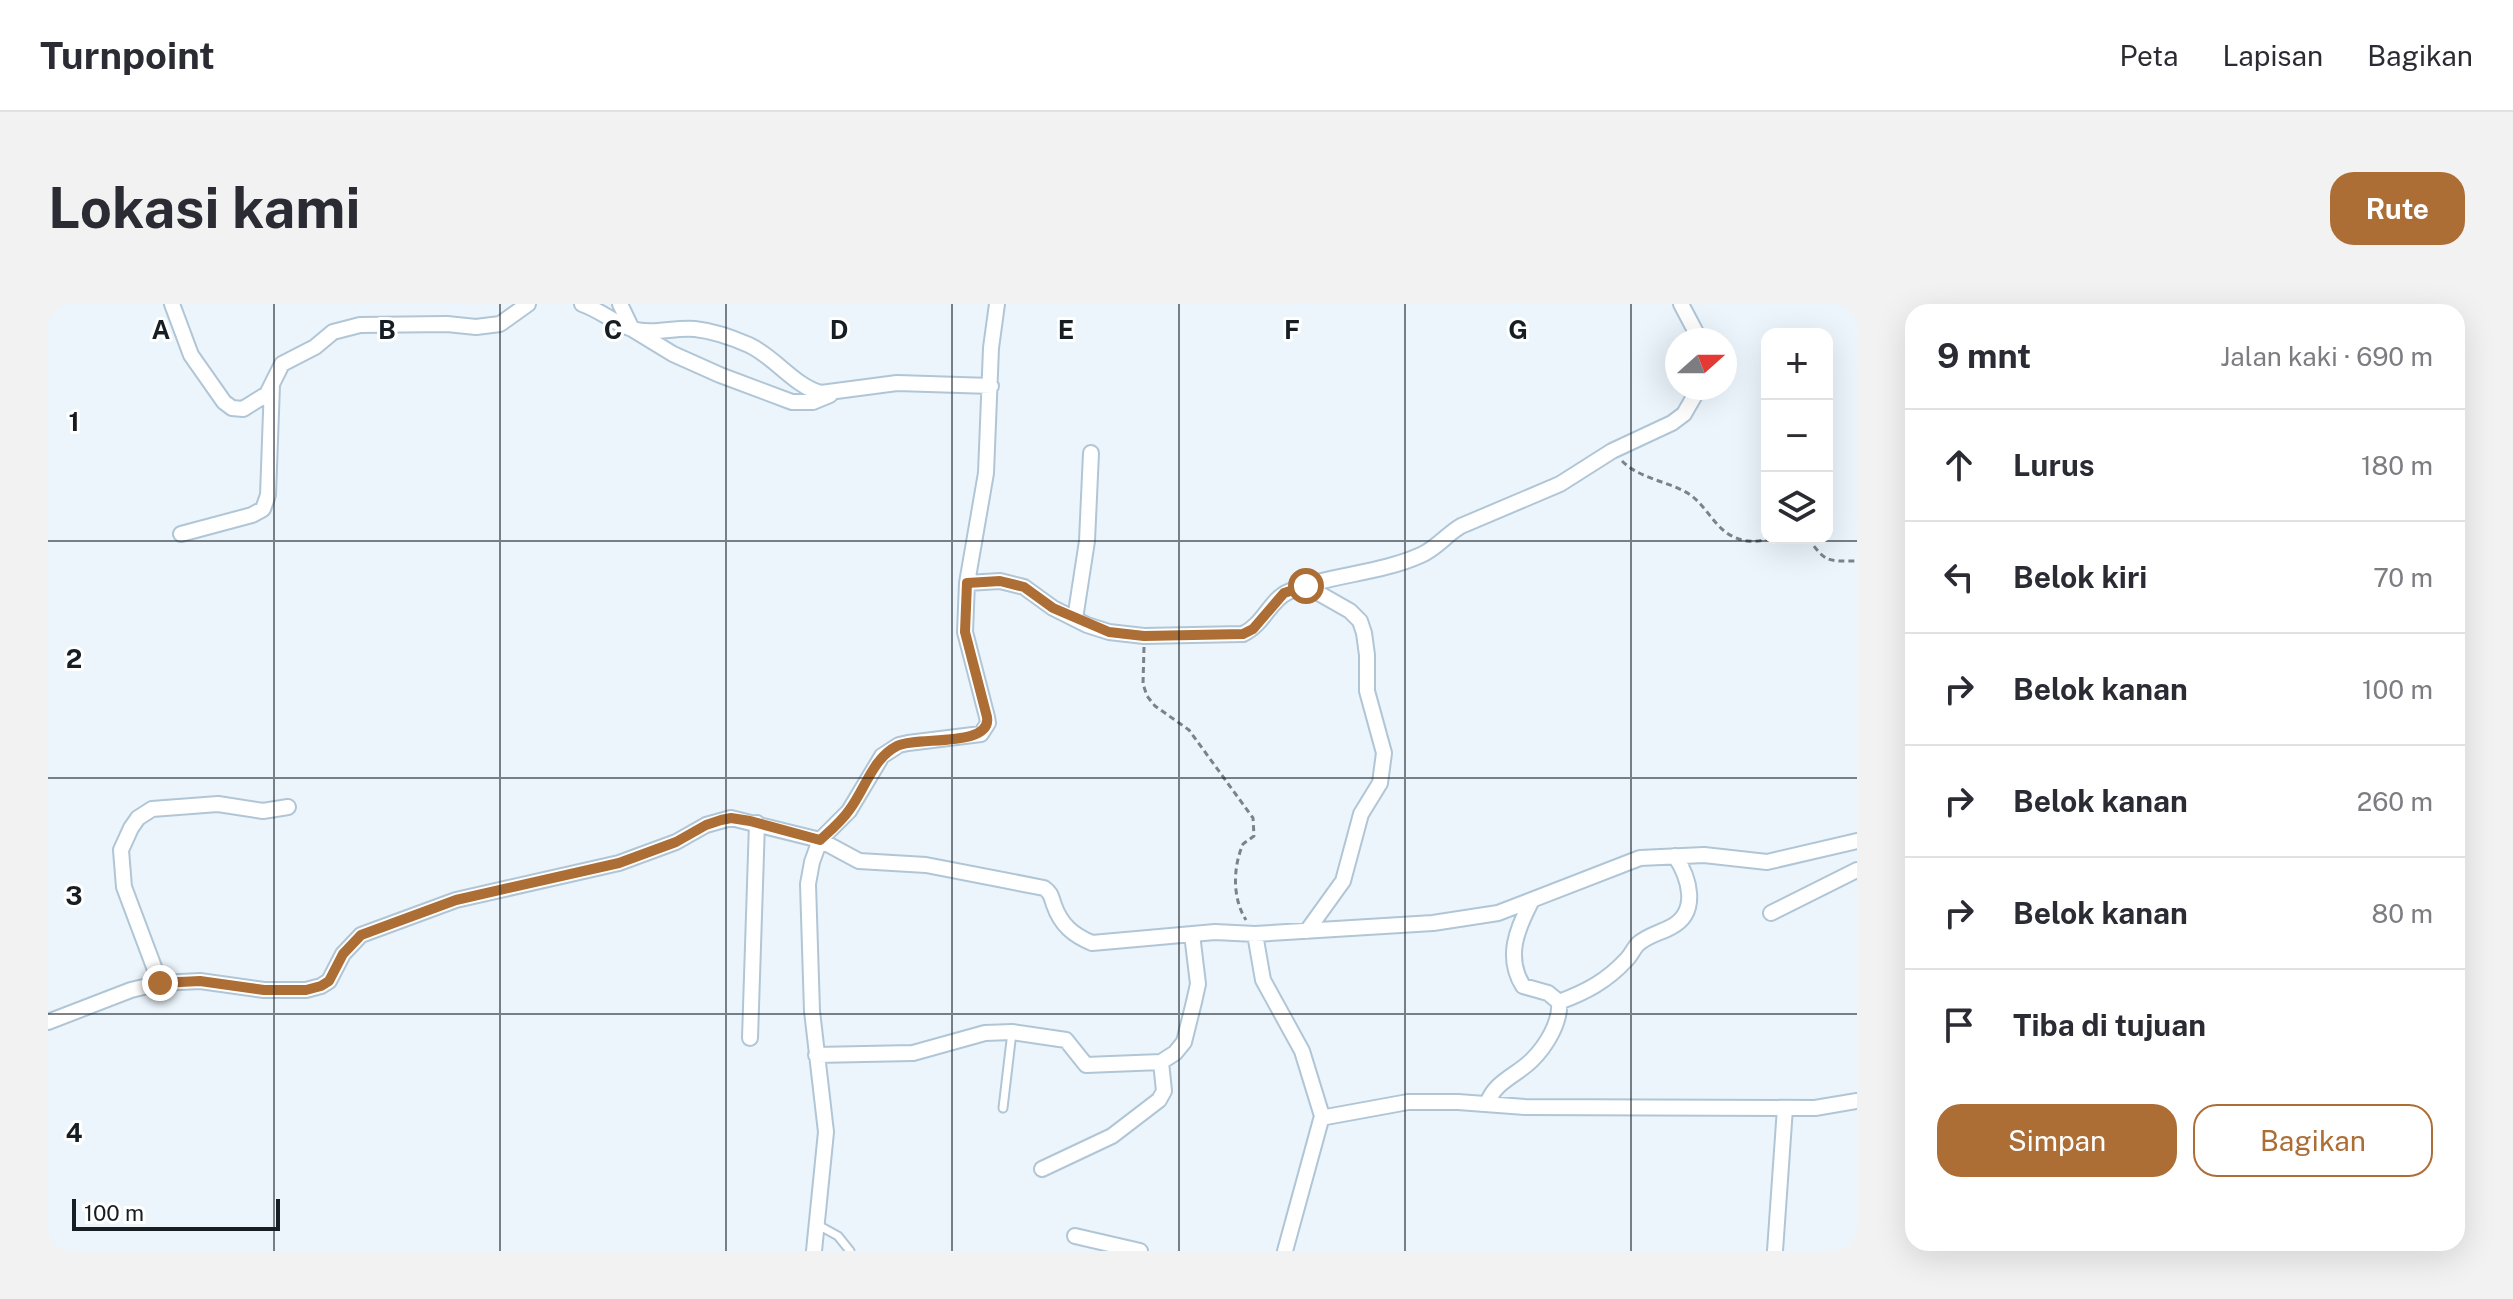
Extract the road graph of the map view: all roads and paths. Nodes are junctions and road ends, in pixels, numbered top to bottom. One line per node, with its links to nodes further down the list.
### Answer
1 (172, 304): 9 (street)
2 (529, 304): 9 (street)
3 (582, 304): 8 (street)
4 (620, 304): 8 (street)
5 (997, 304): 10 (street)
6 (1681, 304): 7 (street)
7 (1694, 328)
8 (632, 329): 11 (street); 11 (street)
9 (272, 381): 15 (street)
10 (991, 386): 11 (street); 19 (street)
11 (837, 393)
12 (1691, 400): 13 (street)
13 (1612, 451): 16 (path); 20 (street)
14 (1091, 453): 21 (street)
15 (181, 534)
16 (1761, 541)
17 (1812, 544): 18 (path)
18 (1857, 561)
19 (967, 583): 21 (street); 25 (street)
20 (1306, 586): 22 (street); 31 (street)
21 (1075, 619): 22 (street)
22 (1144, 636): 33 (path)
23 (288, 807): 34 (street)
24 (757, 823): 25 (street); 34 (street); 38 (street)
25 (820, 840): 32 (street); 39 (street)
26 (1857, 841): 27 (street)
27 (1675, 856): 29 (street); 35 (street)
28 (1857, 870): 30 (street)
29 (1531, 902): 31 (street); 35 (street)
30 (1771, 913)
31 (1307, 931): 33 (street)
32 (1192, 934): 33 (street); 40 (street)
33 (1255, 934): 45 (street)
34 (160, 983): 36 (street)
35 (1559, 1002): 42 (street)
36 (48, 1022)
37 (1012, 1032): 39 (street); 40 (street); 43 (lane)
38 (750, 1038)
39 (816, 1055): 47 (street)
40 (1161, 1062): 46 (street)
41 (1857, 1101): 44 (street)
42 (1487, 1104): 44 (street); 45 (street)
43 (1003, 1108)
44 (1785, 1108): 53 (street)
45 (1322, 1116): 52 (street)
46 (1042, 1169)
47 (816, 1224): 49 (street); 50 (lane)
48 (1075, 1236): 51 (street)
49 (814, 1251)
50 (850, 1251)
51 (1140, 1251)
52 (1285, 1251)
53 (1775, 1251)

